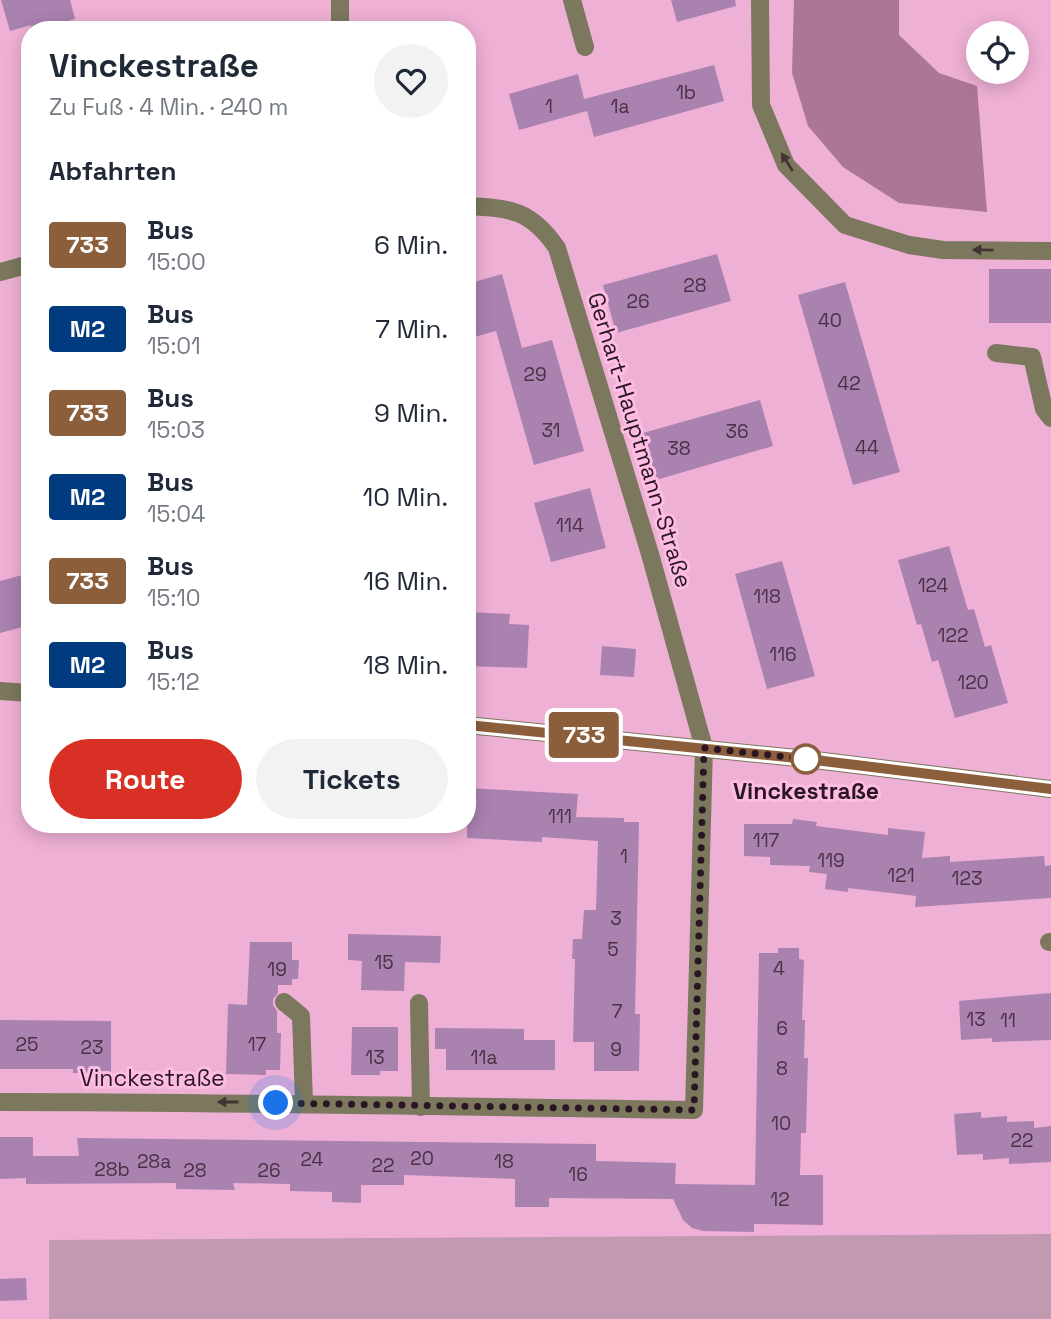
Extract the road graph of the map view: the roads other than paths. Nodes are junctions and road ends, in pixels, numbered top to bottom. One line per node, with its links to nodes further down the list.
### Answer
1 (342, 0): 4 (street)
2 (572, 0): 5 (street)
3 (760, 0): 7 (street, one-way to 3)
4 (341, 21)
5 (585, 47)
6 (476, 207): 15 (street, Gerhart-Hauptmann-Straße)
7 (1051, 251)
8 (21, 266): 9 (street)
9 (0, 272)
10 (996, 353): 11 (street)
11 (1051, 418)
12 (0, 691): 13 (street)
13 (21, 692)
14 (476, 726): 15 (street)
15 (704, 748): 16 (street); 21 (street, Vinckestraße)
16 (1051, 789)
17 (284, 1002): 20 (street)
18 (419, 1003): 21 (street)
19 (0, 1102): 20 (street, Vinckestraße, one-way to 19)
20 (304, 1103): 21 (street, Vinckestraße)
21 (421, 1107)

